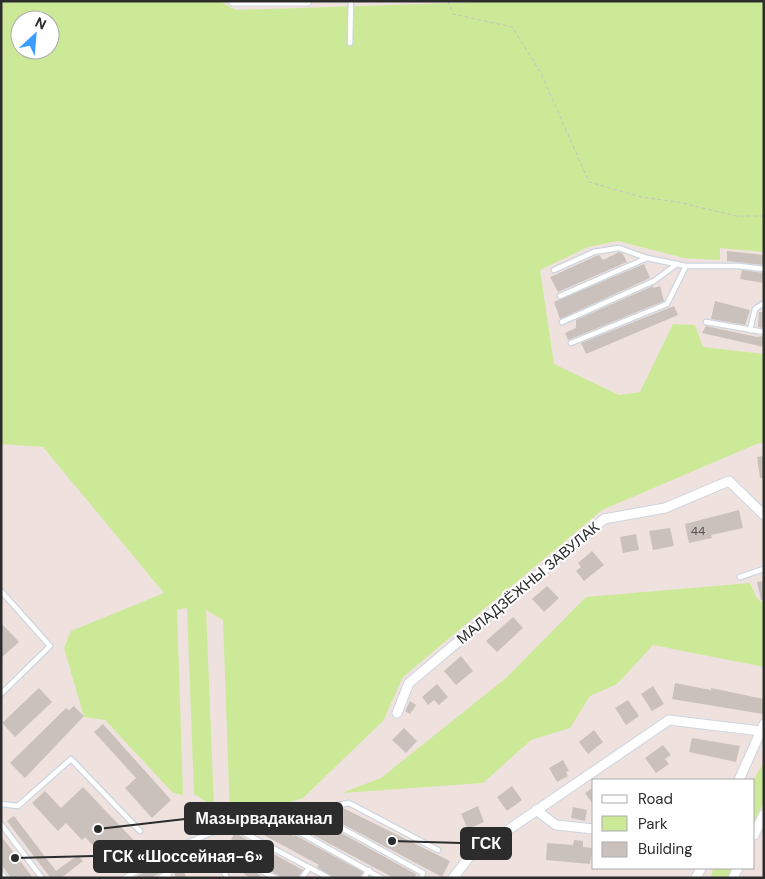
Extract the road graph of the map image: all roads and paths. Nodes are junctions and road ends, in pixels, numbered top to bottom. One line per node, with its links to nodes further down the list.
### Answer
1 (308, 1): 4 (street)
2 (351, 1): 5 (lane)
3 (448, 1): 6 (path)
4 (234, 2)
5 (350, 43)
6 (764, 216)
7 (647, 258): 8 (lane); 10 (lane); 12 (lane)
8 (677, 264): 9 (lane); 14 (lane)
9 (686, 266): 11 (lane); 18 (lane)
10 (554, 270)
11 (764, 270)
12 (560, 296)
13 (764, 303): 16 (lane)
14 (562, 322)
15 (706, 322): 16 (lane)
16 (750, 330): 17 (lane)
17 (764, 332)
18 (571, 343)
19 (764, 515): 24 (street, МАЛАДЗЁЖНЫ ЗАВУЛАК)
20 (764, 570): 21 (lane)
21 (740, 577)
22 (1, 591): 23 (lane)
23 (1, 694)
24 (397, 713)
25 (762, 728): 26 (street); 29 (street)
26 (739, 779)
27 (1, 804): 35 (lane)
28 (309, 810): 31 (lane); 38 (lane); 52 (lane)
29 (536, 810): 34 (street); 53 (street)
30 (764, 814): 36 (street)
31 (272, 817): 33 (lane); 41 (lane)
32 (1, 824): 42 (lane)
33 (229, 825): 37 (lane); 40 (lane)
34 (592, 829)
35 (140, 831)
36 (755, 833)
37 (189, 842): 39 (lane); 43 (lane)
38 (438, 850)
39 (216, 854): 46 (lane); 47 (lane)
40 (309, 868): 48 (lane); 49 (lane)
41 (369, 870): 50 (lane); 51 (lane)
42 (42, 878)
43 (125, 878)
44 (160, 878): 45 (lane)
45 (169, 878)
46 (227, 878)
47 (275, 878)
48 (302, 878)
49 (329, 878)
50 (364, 878)
51 (381, 878)
52 (421, 878)
53 (453, 878)

